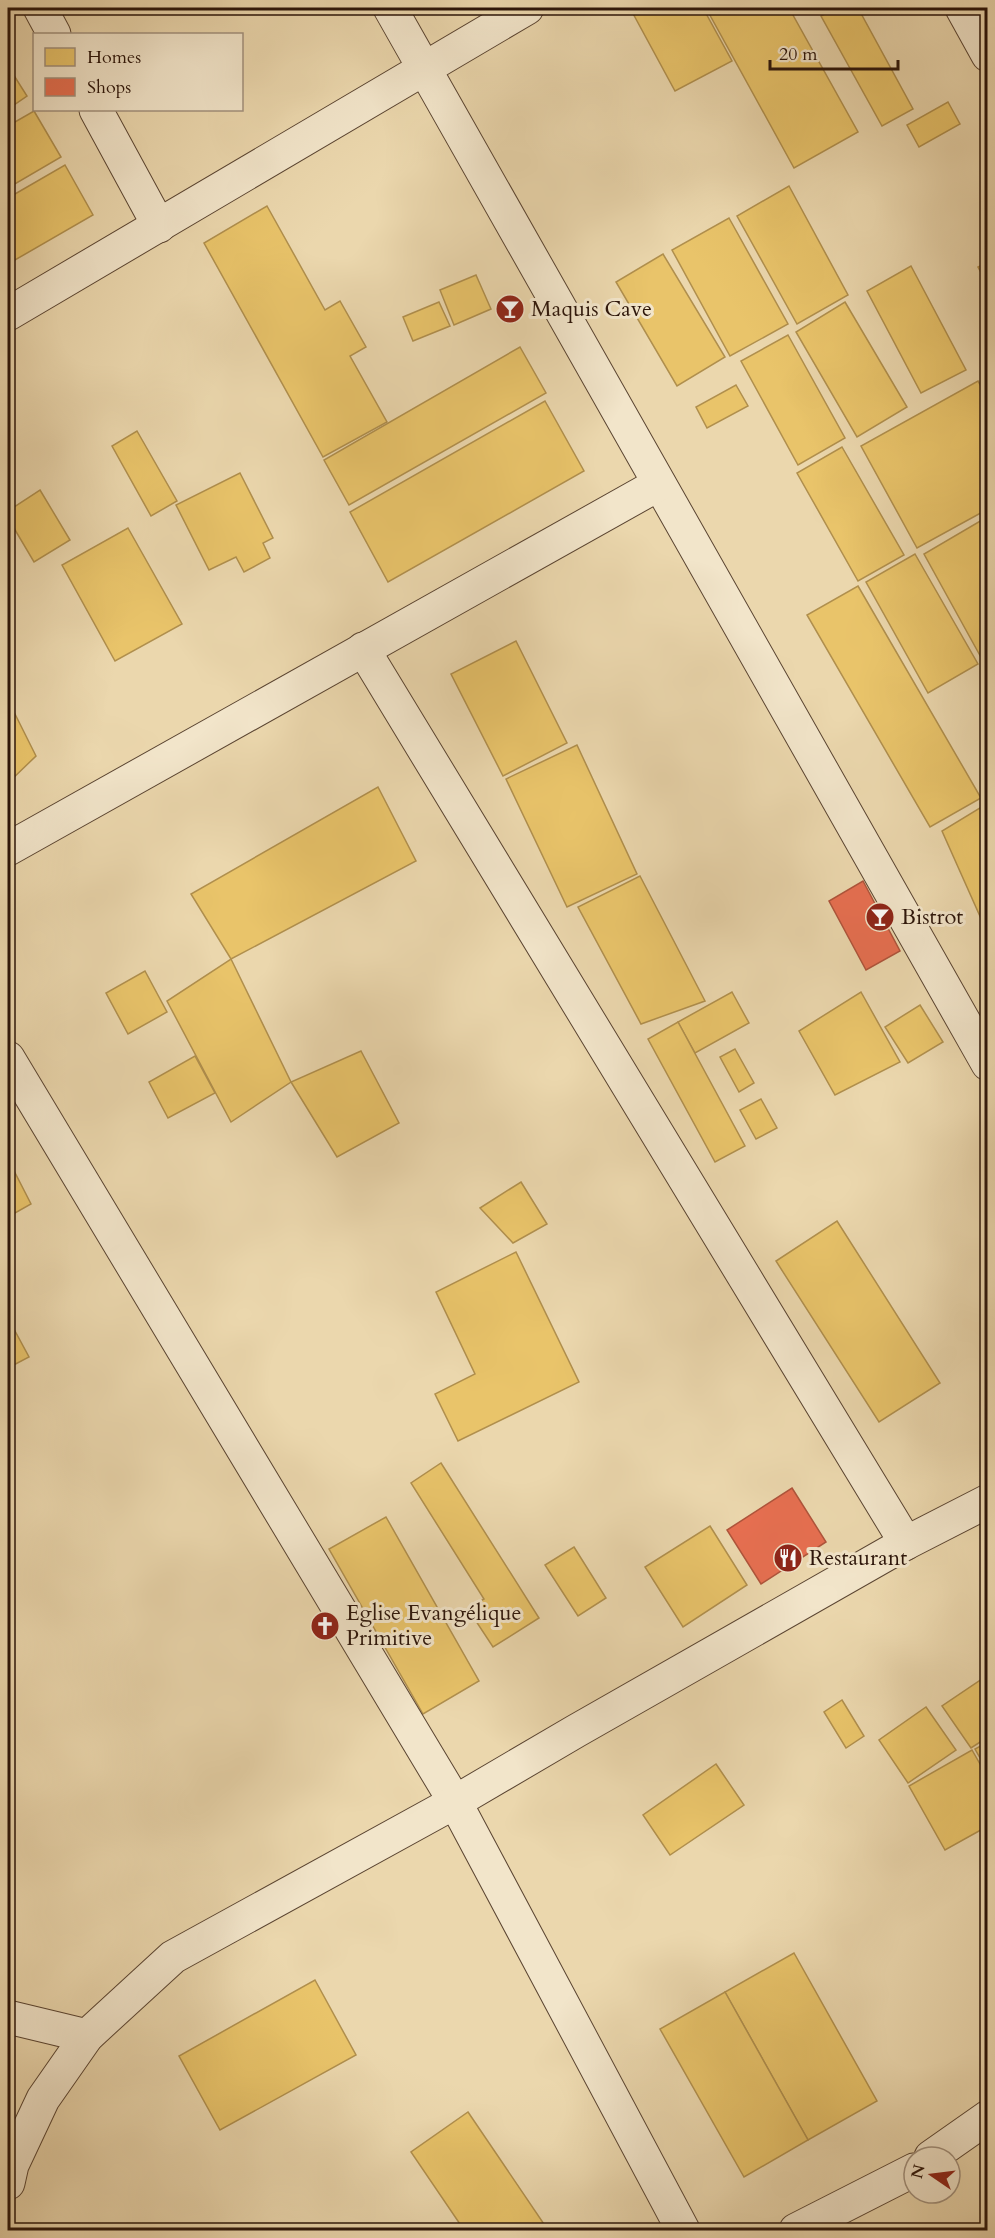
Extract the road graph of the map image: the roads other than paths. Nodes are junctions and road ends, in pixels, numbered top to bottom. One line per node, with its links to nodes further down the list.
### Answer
1 (40, 8): 5 (street)
2 (390, 8): 7 (street)
3 (527, 8): 7 (street)
4 (962, 8): 6 (street)
5 (53, 33)
6 (987, 55)
7 (424, 68): 9 (street); 11 (street)
8 (97, 111): 9 (street)
9 (159, 226): 10 (street)
10 (8, 314)
11 (659, 484): 12 (street); 15 (street)
12 (363, 649): 13 (street); 17 (street)
13 (8, 849)
14 (8, 1058): 18 (street)
15 (987, 1064)
16 (987, 1502): 17 (street)
17 (906, 1543): 18 (street)
18 (455, 1802): 20 (street); 25 (street)
19 (8, 2017): 20 (street)
20 (87, 2036): 24 (street)
21 (987, 2117): 22 (street)
22 (948, 2145)
23 (902, 2176): 26 (street)
24 (8, 2183)
25 (683, 2230)
26 (796, 2230)

